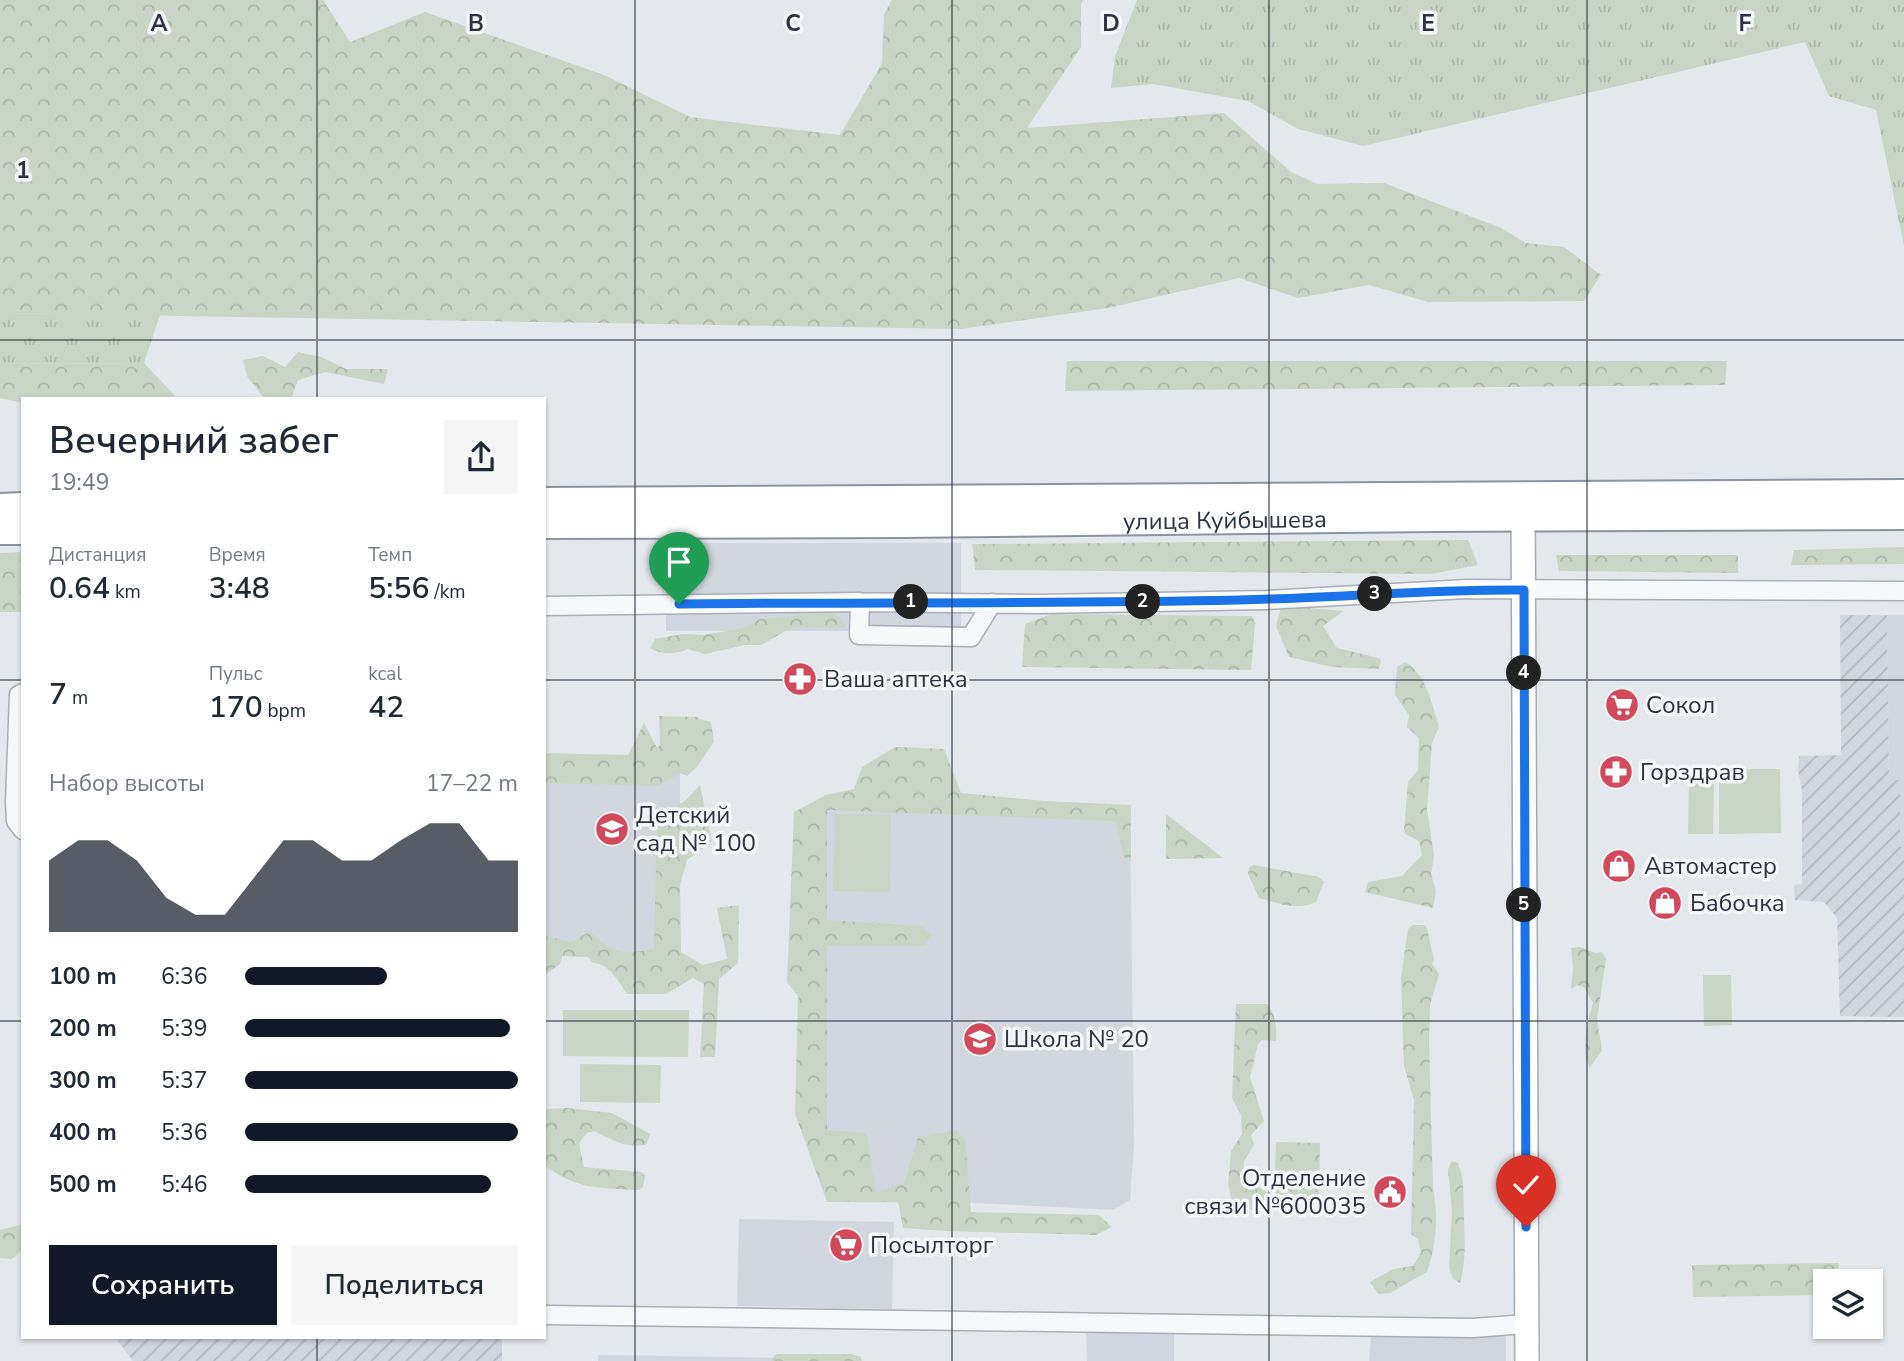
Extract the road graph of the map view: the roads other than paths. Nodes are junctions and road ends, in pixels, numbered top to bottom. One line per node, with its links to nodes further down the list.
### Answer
1 (1904, 493): 5 (highway, улица Куйбышева)
2 (546, 501): 5 (highway, улица Куйбышева)
3 (21, 506): 4 (highway)
4 (0, 507)
5 (1523, 507): 6 (highway, улица Куйбышева); 7 (highway, улица Куйбышева); 10 (main road)
6 (1904, 516)
7 (546, 525)
8 (0, 531): 9 (highway)
9 (21, 531)
10 (1524, 590): 11 (street); 13 (street); 18 (main road)
11 (1904, 592)
12 (860, 601): 13 (street); 13 (street); 14 (street)
13 (992, 603)
14 (546, 606)
15 (21, 694): 16 (street)
16 (21, 827)
17 (546, 1315): 18 (street)
18 (1527, 1324): 19 (main road)
19 (1527, 1361)

